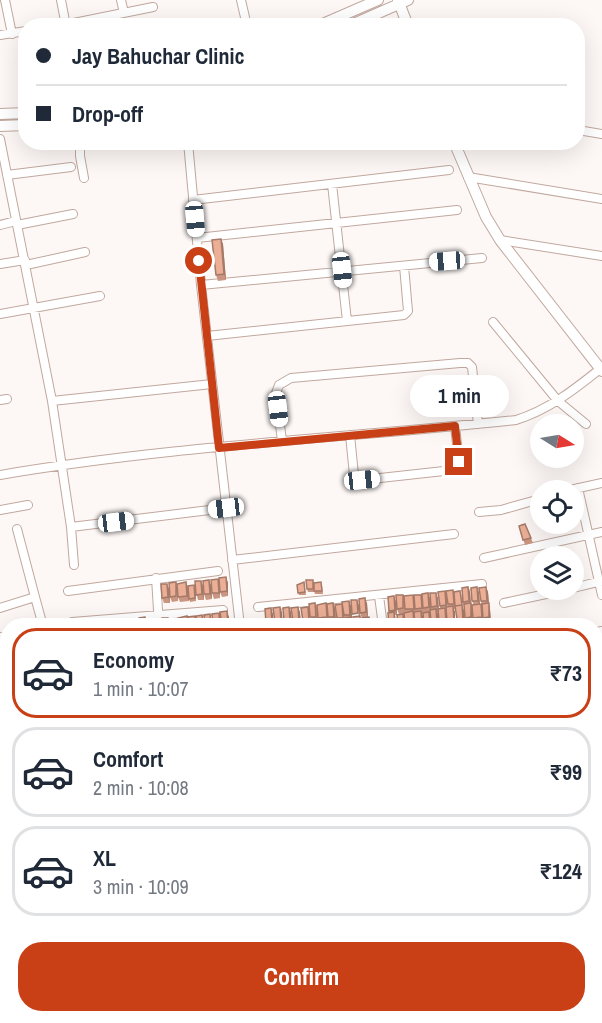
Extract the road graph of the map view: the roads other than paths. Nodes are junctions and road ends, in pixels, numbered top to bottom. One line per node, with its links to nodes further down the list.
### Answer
1 (4, 0): 16 (street)
2 (61, 0): 9 (street)
3 (121, 0): 8 (street)
4 (241, 0): 11 (street)
5 (378, 0): 12 (street)
6 (402, 1): 13 (street); 14 (street)
7 (153, 7): 8 (street)
8 (124, 13): 10 (street)
9 (63, 18)
10 (99, 18)
11 (245, 18)
12 (336, 18)
13 (366, 18)
14 (406, 18)
15 (18, 33): 16 (street)
16 (12, 34): 17 (street)
17 (0, 35)
18 (18, 113): 19 (street)
19 (0, 114)
20 (18, 125): 21 (street)
21 (0, 126)
22 (585, 131): 23 (street)
23 (602, 134)
24 (0, 139): 28 (street)
25 (80, 150): 33 (street)
26 (189, 150): 36 (street)
27 (457, 150): 32 (street)
28 (2, 162): 31 (street)
29 (71, 166): 31 (street)
30 (449, 170): 34 (street)
31 (7, 175): 40 (street)
32 (468, 177): 35 (street); 43 (street)
33 (84, 178)
34 (332, 184): 36 (street); 39 (street)
35 (602, 199)
36 (193, 200): 42 (street)
37 (457, 210): 39 (street)
38 (73, 214): 40 (street)
39 (336, 222): 42 (street); 50 (street)
40 (16, 223): 41 (street); 47 (street)
41 (0, 225)
42 (197, 238): 51 (street)
43 (500, 240): 45 (street); 58 (street)
44 (85, 252): 47 (street)
45 (602, 256)
46 (482, 258): 49 (street)
47 (25, 262): 48 (street); 53 (street)
48 (0, 264)
49 (404, 266): 50 (street); 55 (street)
50 (342, 270): 51 (street); 55 (street)
51 (201, 285): 57 (street)
52 (100, 296): 53 (street)
53 (34, 307): 54 (street); 60 (street)
54 (0, 314)
55 (347, 321): 57 (street)
56 (493, 322): 61 (street)
57 (207, 336): 59 (street)
58 (601, 370): 61 (street)
59 (212, 384): 60 (street); 67 (street)
60 (52, 401): 68 (street)
61 (558, 401): 62 (street); 63 (street)
62 (478, 424): 64 (street); 66 (street)
63 (586, 424)
64 (455, 426): 65 (street); 65 (street)
65 (350, 435): 66 (street)
66 (282, 441): 67 (street)
67 (219, 448): 68 (street); 74 (street)
68 (62, 465): 69 (street); 78 (street)
69 (0, 475)
70 (602, 483): 71 (street)
71 (584, 487)
72 (530, 502): 76 (street)
73 (28, 505): 75 (street)
74 (226, 508): 78 (street); 84 (street)
75 (0, 510)
76 (479, 512)
77 (584, 520): 82 (street)
78 (71, 527): 85 (street)
79 (17, 529): 94 (street)
80 (602, 532): 82 (street)
81 (454, 534): 84 (street)
82 (589, 535): 83 (street); 88 (street)
83 (484, 558)
84 (232, 560): 104 (street)
85 (74, 565)
86 (218, 571): 87 (street)
87 (156, 578): 91 (street); 100 (street)
88 (601, 581): 90 (street); 93 (street)
89 (482, 584): 92 (street)
90 (584, 585)
91 (68, 591)
92 (379, 596): 97 (street); 105 (street)
93 (602, 596)
94 (35, 597): 98 (street); 101 (street)
95 (530, 597): 96 (street)
96 (504, 603)
97 (258, 607)
98 (0, 608)
99 (223, 610): 100 (street)
100 (159, 614): 102 (street); 103 (street)
101 (41, 618)
102 (116, 618)
103 (159, 618)
104 (239, 618)
105 (382, 618)

